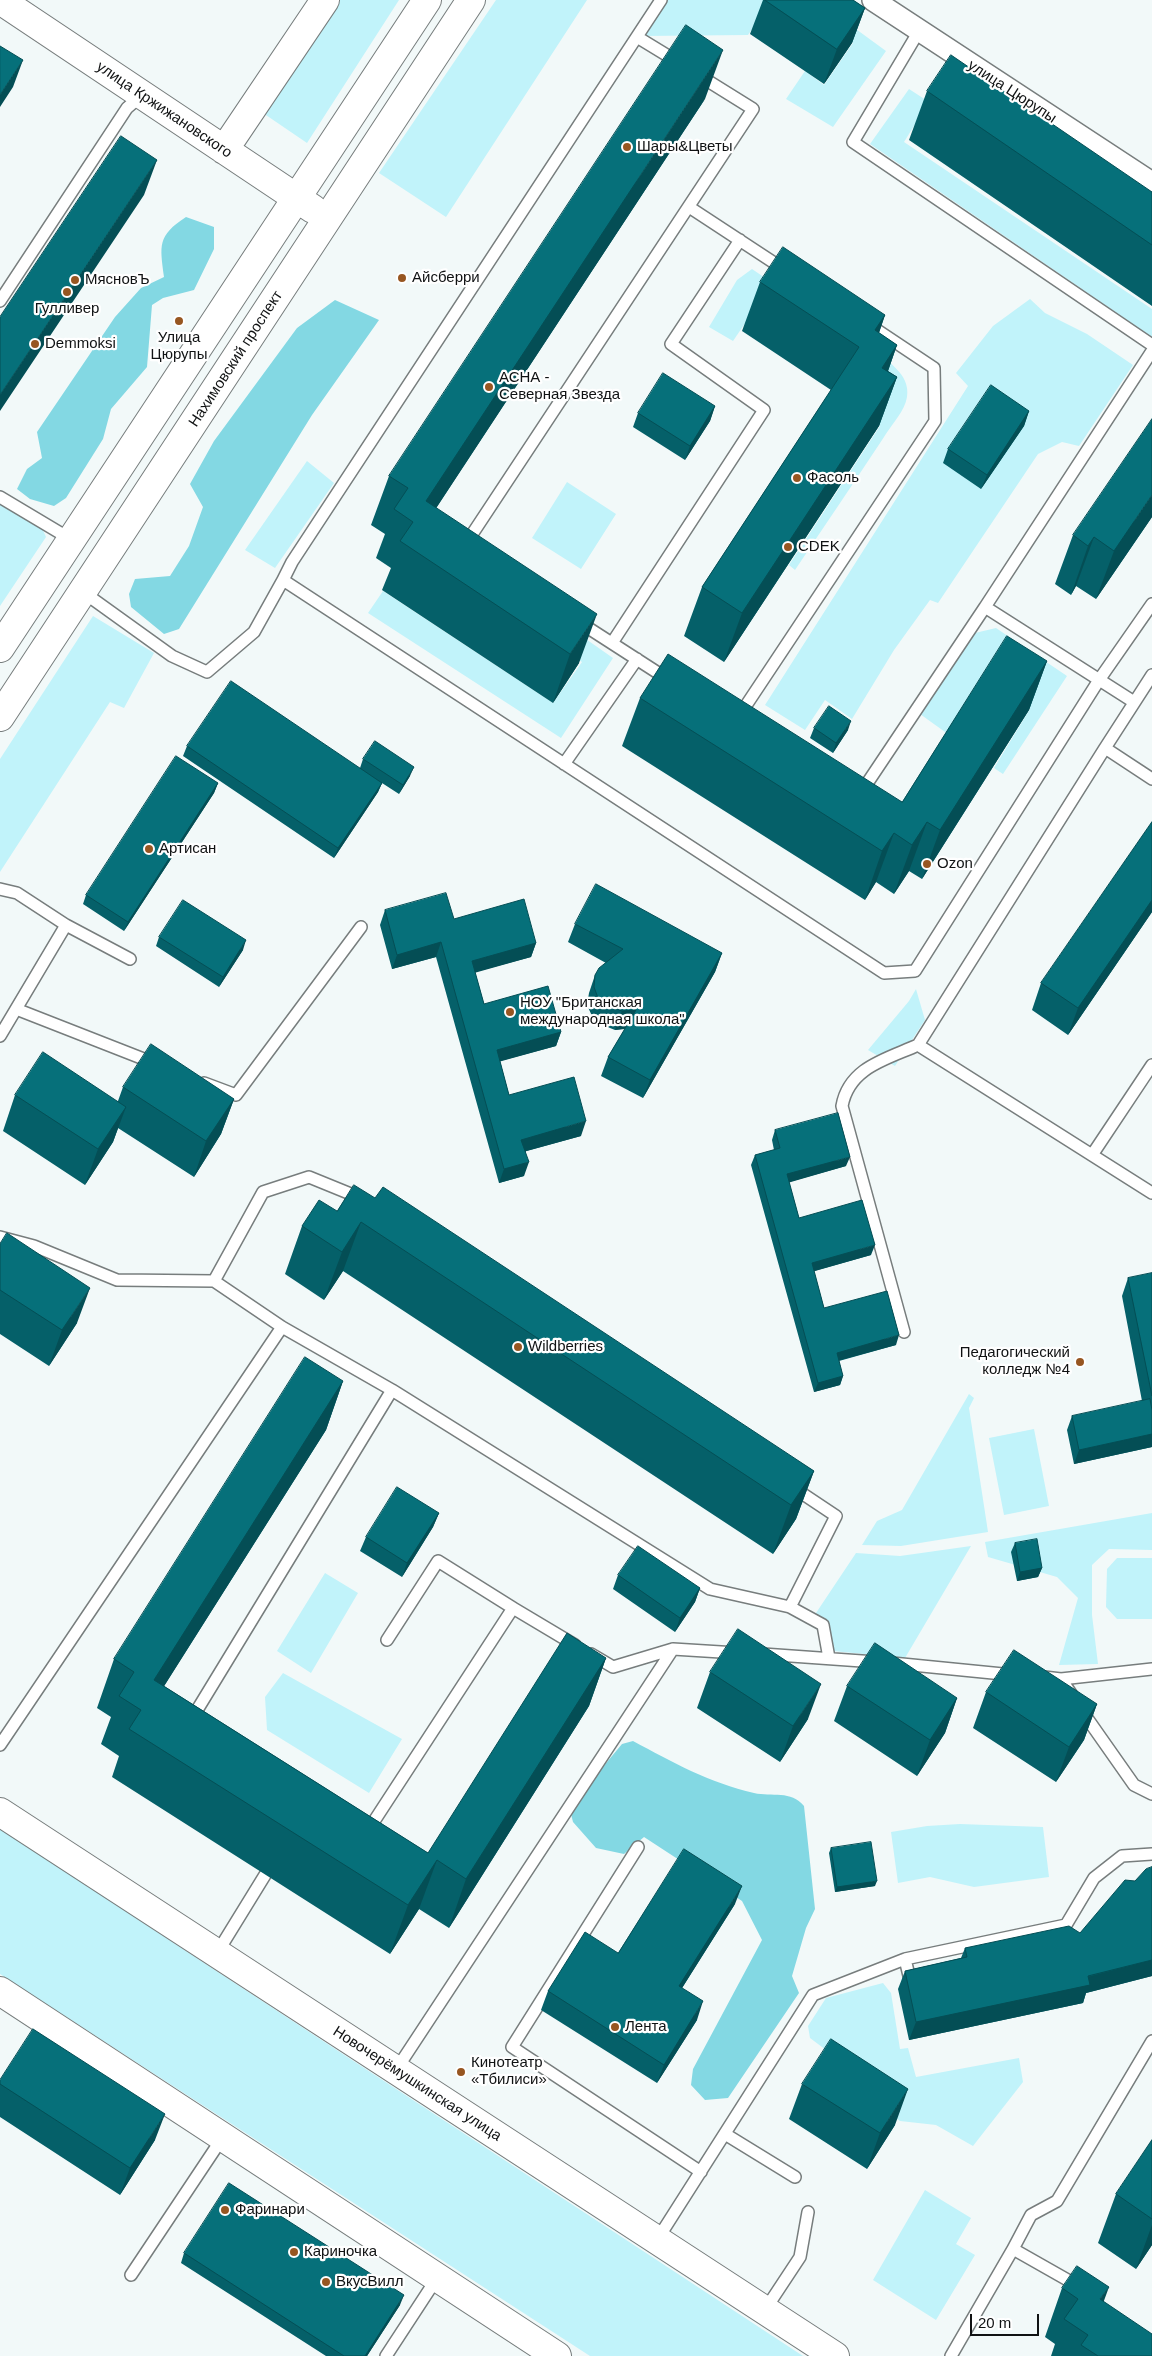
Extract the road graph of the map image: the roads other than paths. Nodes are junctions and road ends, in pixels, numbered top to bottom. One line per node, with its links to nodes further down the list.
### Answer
1 (0, 0): 9 (street, улица Кржижановского)
2 (325, 0): 10 (street)
3 (427, 0): 12 (street)
4 (471, 0): 14 (street, Нахимовский проспект)
5 (661, 0): 8 (lane)
6 (873, 0): 7 (street, улица Цюрупы)
7 (919, 30): 11 (street, улица Цюрупы); 19 (lane)
8 (637, 37): 13 (lane); 24 (lane)
9 (142, 95): 10 (street, улица Кржижановского); 17 (lane)
10 (224, 150): 12 (street, улица Кржижановского)
11 (1152, 184)
12 (297, 199): 14 (street, улица Кржижановского); 22 (street)
13 (689, 207): 15 (lane); 23 (lane)
14 (328, 220): 25 (street, Нахимовский проспект)
15 (740, 240): 16 (lane); 29 (lane)
16 (795, 277)
17 (0, 301)
18 (861, 320): 37 (lane)
19 (1152, 345)
20 (1152, 351): 27 (lane)
21 (0, 497): 22 (lane)
22 (72, 540): 30 (street)
23 (472, 551)
24 (283, 580): 25 (lane); 39 (lane)
25 (83, 592): 36 (street, Нахимовский проспект)
26 (1152, 604): 33 (lane)
27 (985, 607): 33 (lane); 41 (lane)
28 (565, 613): 29 (lane)
29 (612, 643): 31 (lane)
30 (0, 648)
31 (637, 659): 34 (lane); 39 (lane)
32 (1152, 675): 35 (lane)
33 (1100, 680): 35 (lane); 39 (lane)
34 (682, 689)
35 (1134, 702): 38 (lane)
36 (0, 717)
37 (735, 723)
38 (1105, 748): 40 (lane); 48 (lane)
39 (564, 764)
40 (1152, 779)
41 (849, 794)
42 (0, 889): 43 (lane)
43 (66, 925): 45 (lane); 46 (lane)
44 (361, 927): 51 (lane)
45 (130, 959)
46 (16, 1009): 47 (lane); 50 (lane)
47 (0, 1036)
48 (918, 1045): 52 (lane); 58 (lane)
49 (1152, 1064): 52 (lane)
50 (163, 1066)
51 (190, 1077)
52 (1092, 1155): 53 (lane)
53 (1152, 1193)
54 (373, 1206): 56 (lane)
55 (0, 1237): 56 (lane)
56 (214, 1281): 57 (lane)
57 (282, 1327): 59 (lane); 69 (lane)
58 (904, 1332)
59 (392, 1390): 61 (lane); 68 (lane)
60 (787, 1483): 61 (lane)
61 (790, 1607): 65 (lane)
62 (513, 1608): 63 (lane); 64 (lane); 72 (lane)
63 (387, 1640)
64 (673, 1650): 65 (lane); 81 (lane)
65 (829, 1658): 67 (lane)
66 (1152, 1669): 67 (lane)
67 (1061, 1679): 70 (lane)
68 (184, 1732)
69 (0, 1745)
70 (1152, 1794)
71 (0, 1812): 76 (street, Новочерёмушкинская улица)
72 (355, 1835)
73 (638, 1847): 84 (lane)
74 (1152, 1854): 77 (lane)
75 (265, 1875): 76 (lane)
76 (217, 1953): 81 (street, Новочерёмушкинская улица)
77 (905, 1959): 78 (lane); 82 (lane)
78 (911, 1986)
79 (0, 1991): 83 (street)
80 (1152, 2041): 88 (lane)
81 (396, 2070): 87 (street, Новочерёмушкинская улица)
82 (725, 2134): 84 (lane); 85 (lane)
83 (223, 2137): 89 (lane); 90 (street)
84 (700, 2172): 87 (lane)
85 (795, 2177)
86 (808, 2212): 92 (lane)
87 (657, 2240): 92 (street, Новочерёмушкинская улица)
88 (1013, 2249): 91 (lane); 96 (lane)
89 (131, 2275)
90 (438, 2278): 93 (lane); 94 (street)
91 (1087, 2291)
92 (765, 2310): 95 (street, Новочерёмушкинская улица)
93 (386, 2356)
94 (557, 2356)
95 (835, 2356)
96 (951, 2356)

